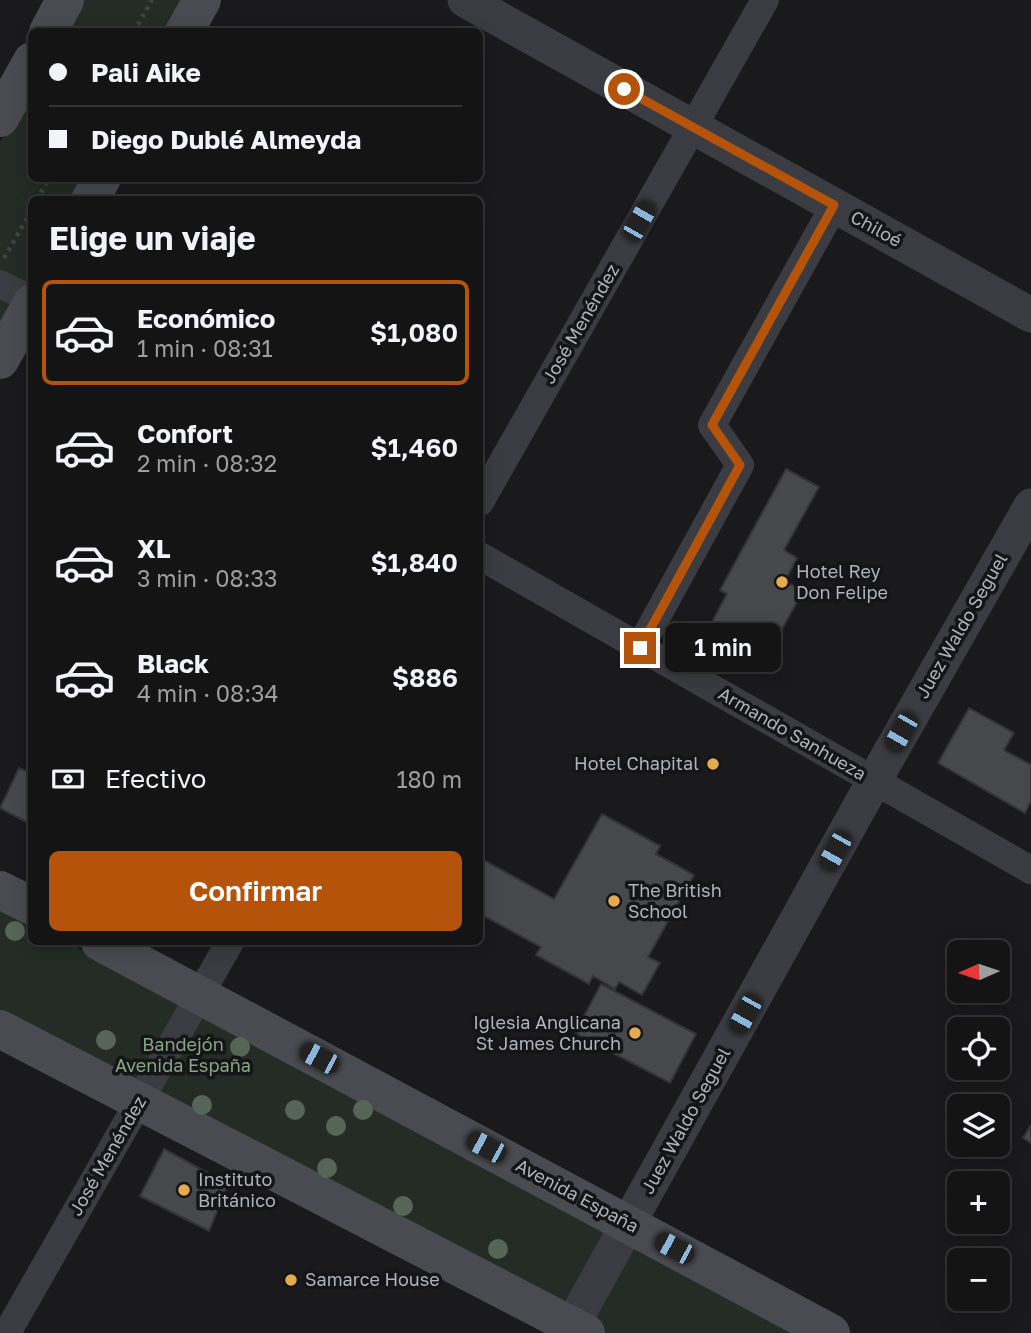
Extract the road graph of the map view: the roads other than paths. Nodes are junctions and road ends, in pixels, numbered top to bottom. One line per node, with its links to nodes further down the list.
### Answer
1 (65, 0): 5 (main road)
2 (202, 0): 6 (main road)
3 (465, 0): 9 (street, Chiloé)
4 (765, 0): 9 (street, José Menéndez)
5 (50, 28)
6 (186, 28)
7 (28, 68): 8 (main road)
8 (0, 118)
9 (692, 127): 10 (street, Chiloé); 16 (street, José Menéndez)
10 (834, 205): 14 (street, Chiloé); 19 (street)
11 (0, 284): 12 (street)
12 (28, 300)
13 (28, 309): 15 (main road)
14 (1031, 315)
15 (0, 360)
16 (483, 497)
17 (1031, 506): 20 (street, Juez Waldo Seguel)
18 (483, 558): 19 (street, Armando Sanhueza)
19 (640, 648): 20 (street, Armando Sanhueza)
20 (874, 781): 21 (street, Armando Sanhueza); 29 (street, Juez Waldo Seguel)
21 (1031, 870)
22 (0, 890): 23 (main road)
23 (28, 904)
24 (106, 945): 26 (main road, Avenida España)
25 (228, 945): 26 (street, José Menéndez)
26 (200, 993): 28 (street, José Menéndez); 29 (main road, Avenida España)
27 (0, 1029): 28 (main road)
28 (139, 1101): 30 (main road); 31 (street, José Menéndez)
29 (629, 1224): 30 (street, Juez Waldo Seguel); 32 (main road, Avenida España)
30 (575, 1330)
31 (7, 1333)
32 (831, 1333)

